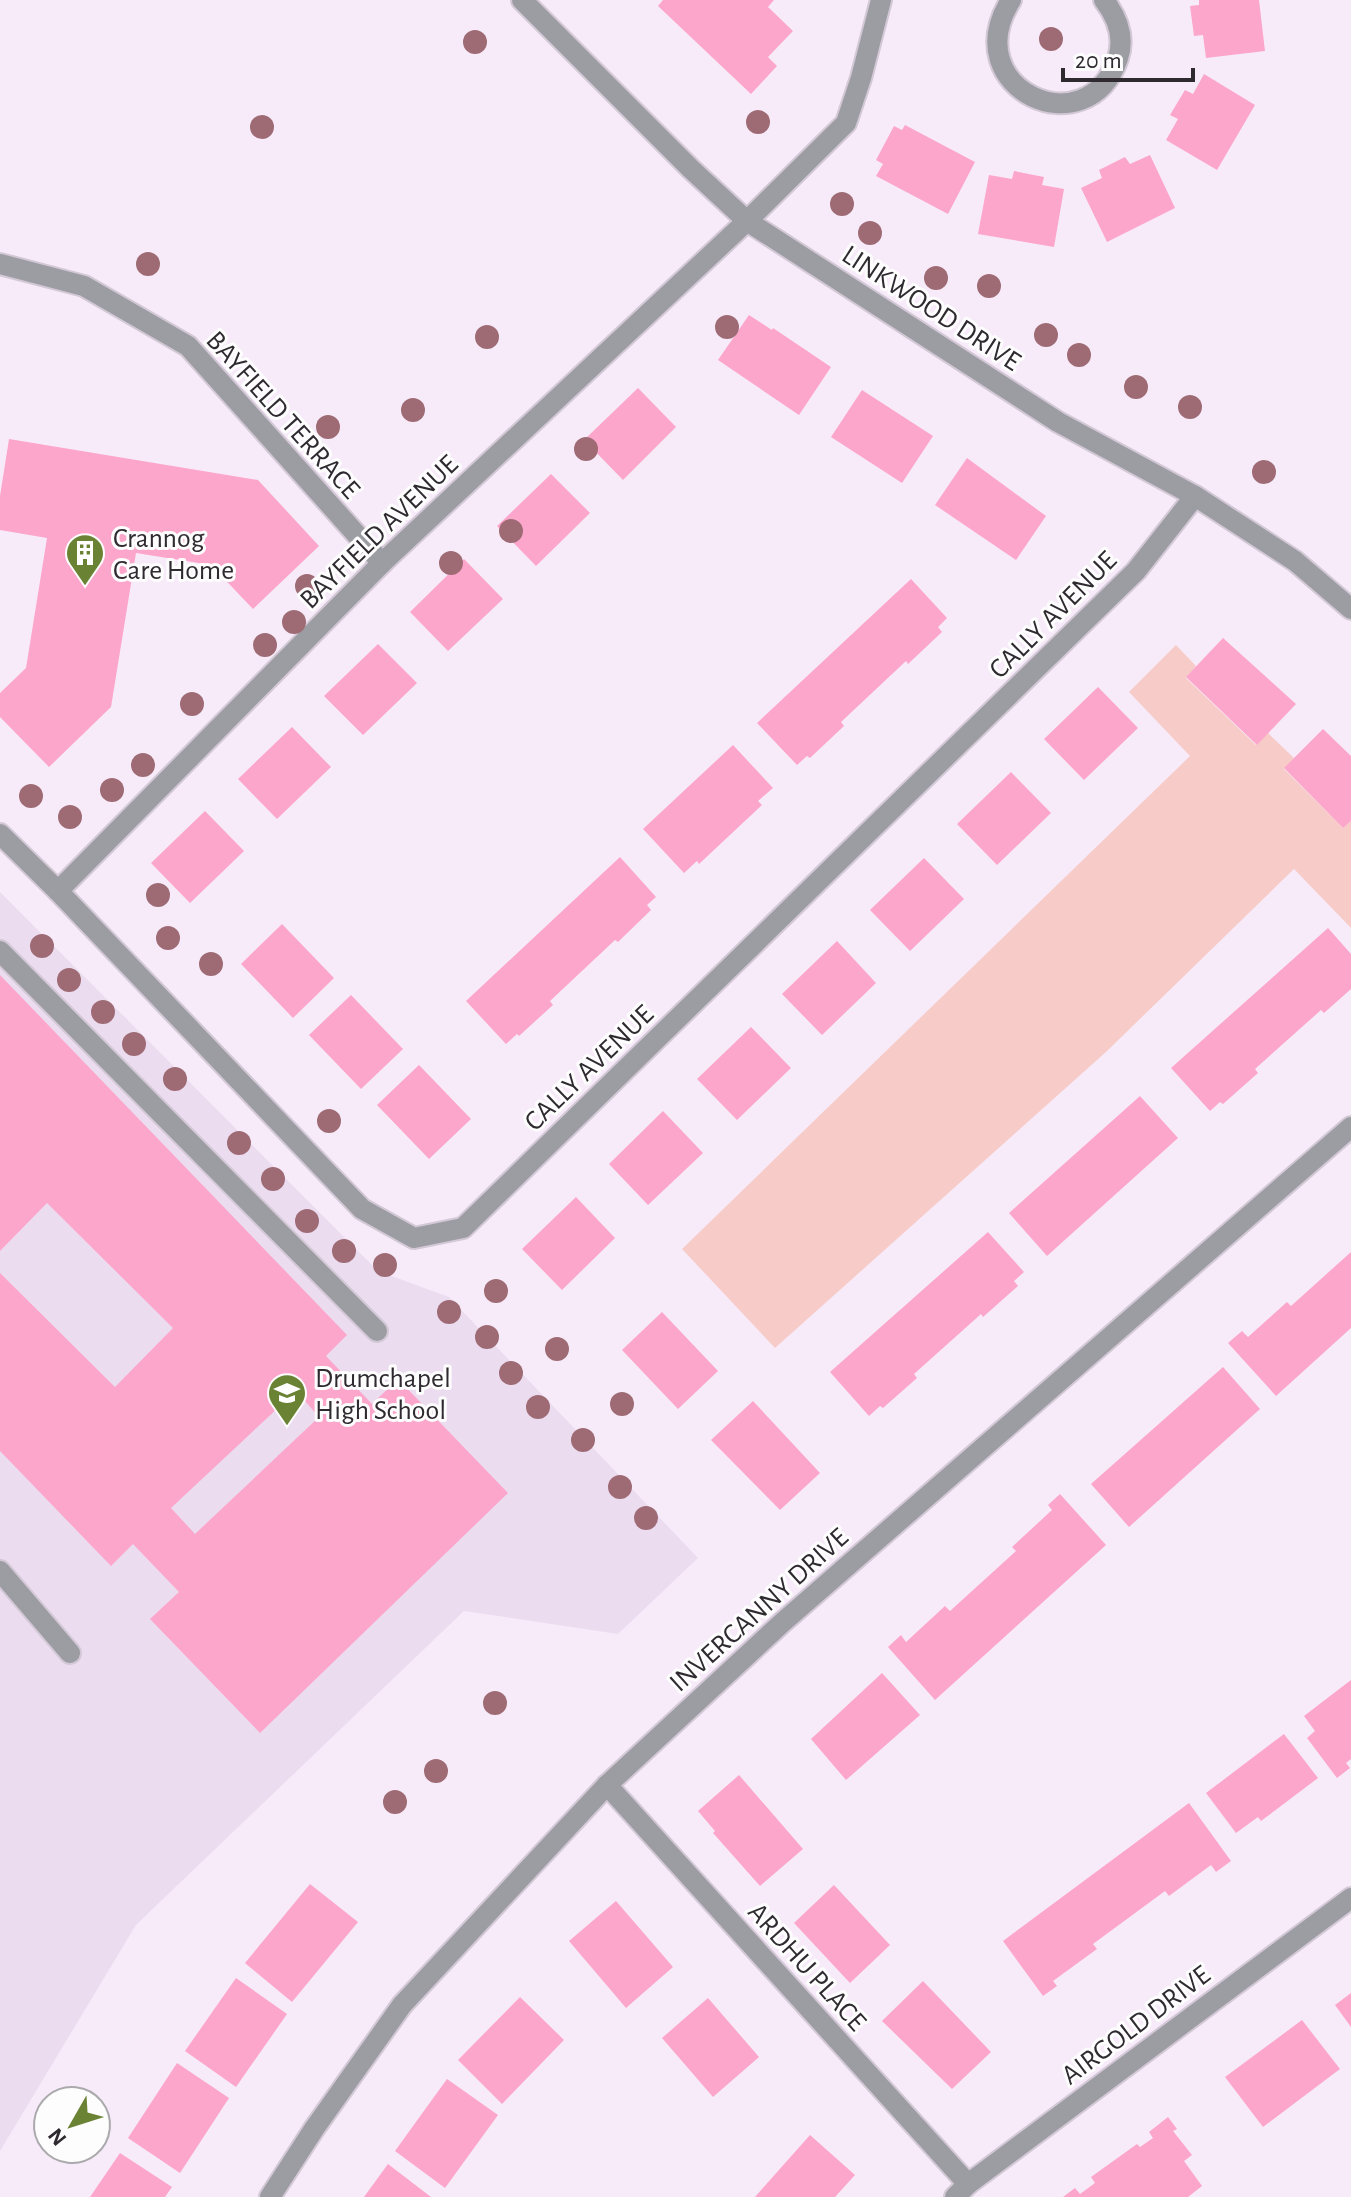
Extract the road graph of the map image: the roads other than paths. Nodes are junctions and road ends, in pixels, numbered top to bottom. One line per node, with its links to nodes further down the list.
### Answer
1 (522, 0): 5 (street, LINKWOOD DRIVE)
2 (881, 0): 5 (street, BAYFIELD AVENUE)
3 (1011, 0): 4 (street)
4 (1104, 0)
5 (747, 221): 7 (street, LINKWOOD DRIVE); 8 (street, BAYFIELD AVENUE)
6 (0, 264): 8 (street, BAYFIELD TERRACE)
7 (1195, 496): 9 (street, LINKWOOD DRIVE); 11 (street, CALLY AVENUE)
8 (382, 563): 11 (street, BAYFIELD AVENUE)
9 (1351, 609)
10 (0, 834): 11 (street, CALLY AVENUE)
11 (58, 891)
12 (0, 951): 14 (street)
13 (1351, 1127): 17 (street, INVERCANNY DRIVE)
14 (377, 1331)
15 (3, 1580): 16 (street)
16 (70, 1653)
17 (607, 1785): 19 (street, ARDHU PLACE); 20 (street, INVERCANNY DRIVE)
18 (1351, 1898): 19 (street, AIRGOLD DRIVE)
19 (962, 2190)
20 (270, 2197)

